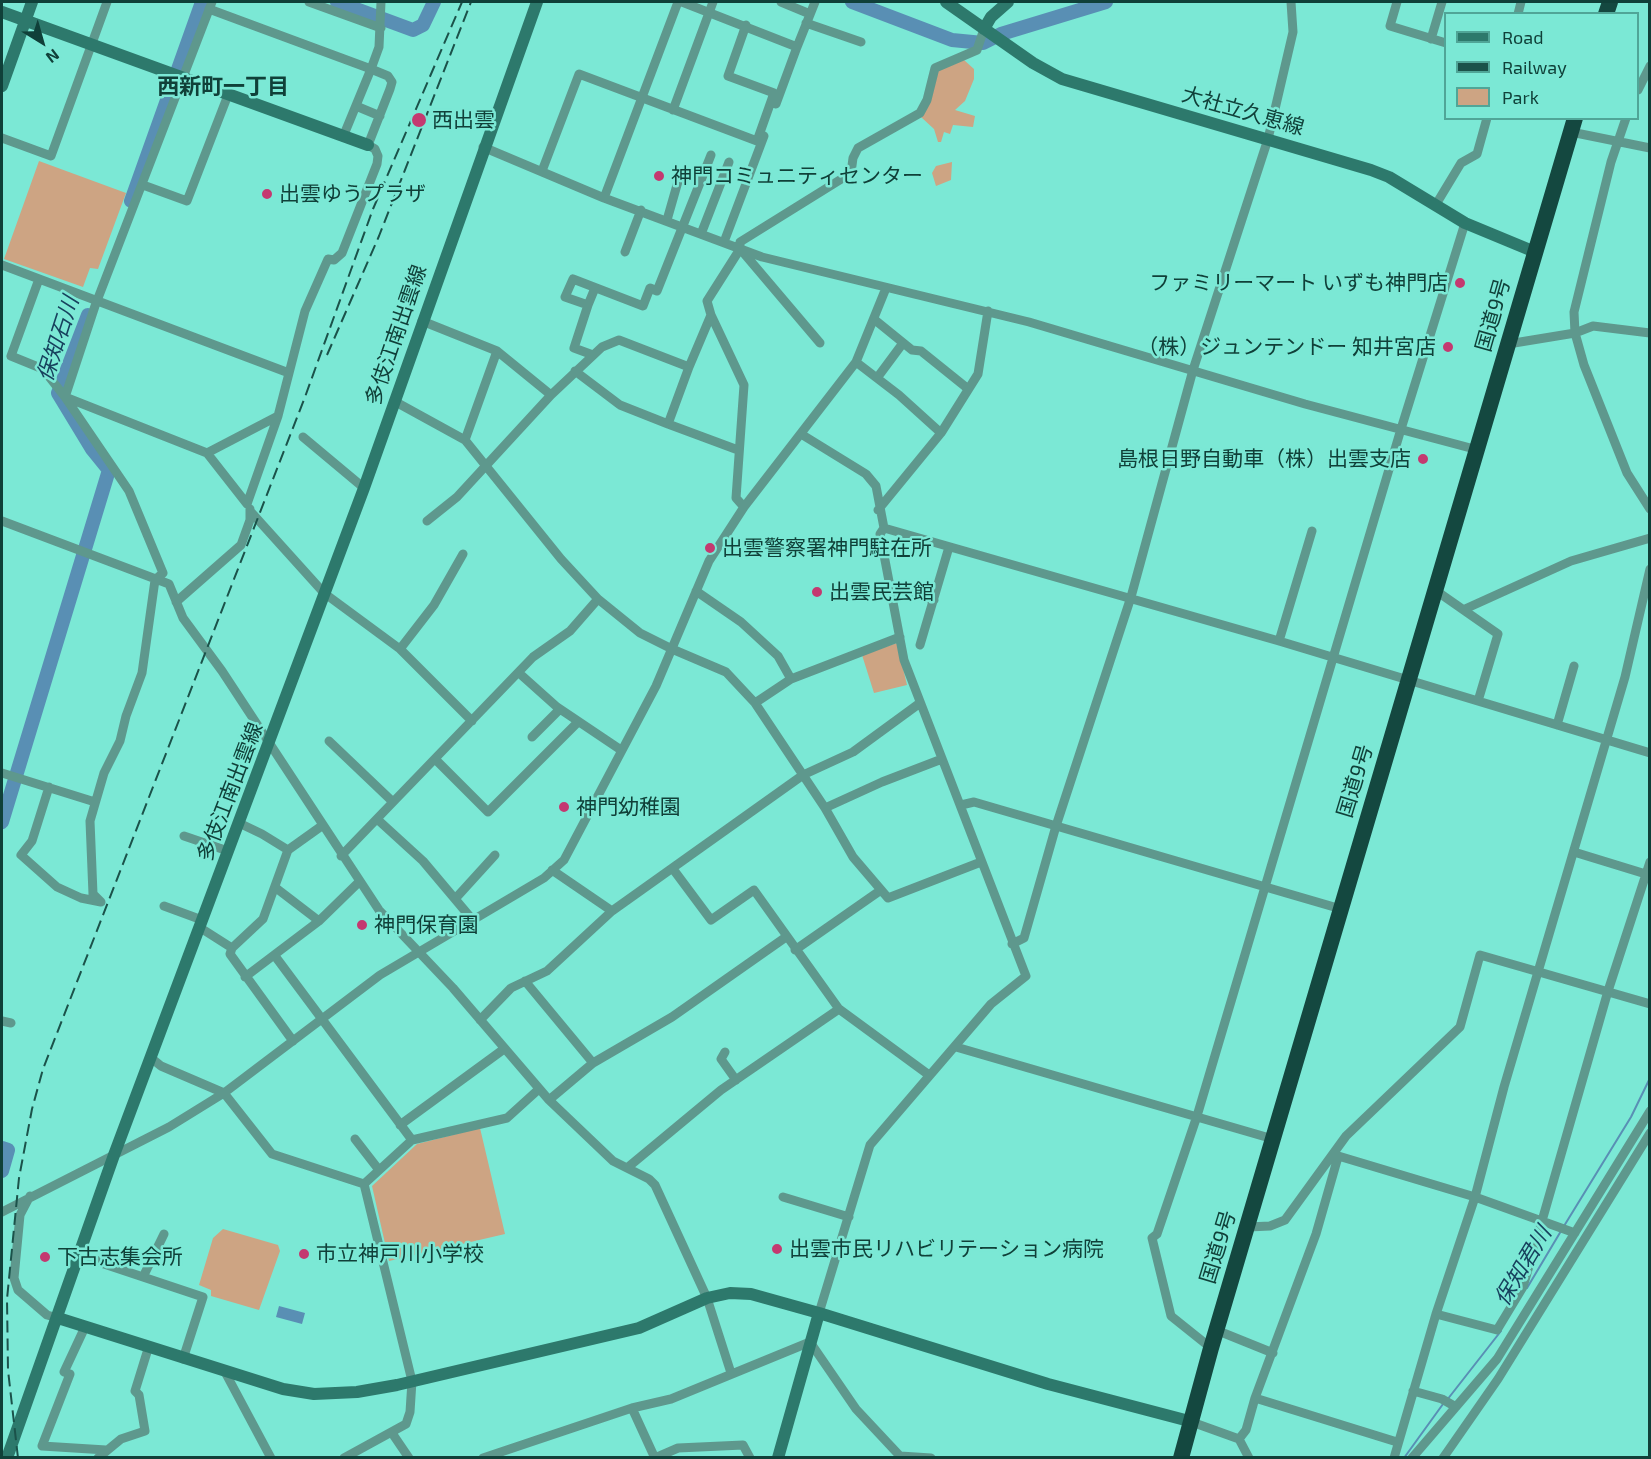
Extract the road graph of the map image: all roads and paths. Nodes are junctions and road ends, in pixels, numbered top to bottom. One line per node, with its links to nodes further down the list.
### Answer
1 (32, 2): 19 (main road)
2 (106, 2): 27 (street)
3 (309, 2): 22 (street)
4 (381, 2): 22 (street)
5 (537, 2): 47 (main road, 多伎江南出雲線)
6 (680, 2): 17 (street); 35 (street)
7 (713, 2): 17 (street)
8 (781, 2): 18 (street)
9 (815, 2): 18 (street)
10 (946, 2): 23 (main road, 大社立久恵線)
11 (1291, 2): 45 (street)
12 (1397, 2): 24 (street)
13 (1442, 2): 24 (street)
14 (1005, 3): 23 (main road)
15 (210, 5): 30 (street); 31 (street)
16 (2, 12): 19 (main road)
17 (708, 13): 21 (street); 37 (street)
18 (810, 14): 20 (street)
19 (25, 21): 27 (main road); 32 (main road)
20 (807, 23): 25 (street); 28 (street)
21 (746, 25): 28 (street); 42 (street)
22 (381, 28): 30 (street)
23 (989, 36): 45 (main road, 大社立久恵線); 63 (street)
24 (1431, 39): 26 (street)
25 (861, 42)
26 (1444, 42)
27 (90, 46): 31 (main road); 44 (street)
28 (797, 47): 42 (street)
29 (1650, 66): 33 (street)
30 (371, 69): 36 (street); 38 (street)
31 (184, 79): 34 (main road); 54 (street)
32 (2, 86)
33 (1639, 88)
34 (228, 95): 43 (main road); 54 (street)
35 (642, 98): 37 (street); 52 (street); 55 (street)
36 (356, 106): 38 (street); 43 (street)
37 (673, 110): 42 (street)
38 (380, 116): 48 (street)
39 (1486, 120): 56 (street)
40 (1625, 120): 46 (street)
41 (1573, 125): 46 (street); 65 (highway, 国道9号)
42 (761, 136): 62 (street)
43 (343, 137): 48 (main road)
44 (2, 138)
45 (1268, 139): 56 (main road, 大社立久恵線); 85 (street)
46 (1618, 142): 49 (street); 76 (street)
47 (485, 143): 52 (street); 75 (main road, 多伎江南出雲線)
48 (368, 145): 87 (street)
49 (1650, 148)
50 (711, 154): 60 (street)
51 (729, 162): 61 (street)
52 (542, 171): 55 (street)
53 (678, 178): 58 (street)
54 (143, 184): 70 (street)
55 (604, 198): 57 (street)
56 (1435, 206): 59 (main road, 大社立久恵線)
57 (641, 210): 58 (street); 64 (street)
58 (667, 220): 60 (street)
59 (1465, 223): 65 (main road, 大社立久恵線); 95 (street)
60 (683, 227): 61 (street); 68 (street)
61 (701, 234): 62 (street)
62 (724, 242): 63 (street)
63 (740, 249): 69 (street); 73 (street); 78 (street)
64 (626, 252)
65 (1534, 252): 80 (highway, 国道9号)
66 (2, 265): 67 (street)
67 (39, 279): 70 (street); 91 (street)
68 (595, 288): 71 (street); 71 (street)
69 (885, 288): 72 (street); 74 (street)
70 (97, 301): 87 (street); 91 (street)
71 (588, 305): 82 (street)
72 (988, 311): 85 (street); 89 (street)
73 (711, 315): 84 (street); 100 (street)
74 (874, 320): 79 (street); 83 (street)
75 (422, 321): 81 (street); 92 (main road, 多伎江南出雲線)
76 (1575, 333): 77 (street); 80 (street); 107 (street)
77 (1650, 333)
78 (820, 343)
79 (903, 343): 88 (street); 89 (street)
80 (1508, 344): 101 (highway, 国道9号)
81 (496, 351): 90 (street); 99 (street)
82 (593, 355): 84 (street); 86 (street)
83 (856, 362): 88 (street); 97 (street)
84 (689, 367): 94 (street)
85 (1192, 370): 95 (street); 122 (street)
86 (575, 371): 90 (street); 94 (street)
87 (289, 373): 93 (street)
88 (877, 378): 96 (street)
89 (967, 388): 96 (street)
90 (551, 395): 103 (street)
91 (65, 397): 102 (street); 117 (street)
92 (394, 401): 99 (street); 104 (main road, 多伎江南出雲線)
93 (278, 416): 102 (street); 106 (street)
94 (668, 424): 100 (street)
95 (1401, 429): 101 (street); 133 (street)
96 (941, 433): 108 (street)
97 (801, 434): 105 (street); 108 (street)
98 (303, 437): 104 (street)
99 (465, 440): 103 (street)
100 (738, 450): 105 (street)
101 (1478, 450): 119 (highway, 国道9号)
102 (207, 453): 106 (street)
103 (486, 466): 110 (street); 123 (street)
104 (364, 488): 121 (main road, 多伎江南出雲線)
105 (744, 507): 120 (street)
106 (249, 508): 121 (street); 125 (street)
107 (1650, 509)
108 (878, 510): 111 (street)
109 (2, 521): 117 (street)
110 (426, 521)
111 (884, 528): 114 (street); 118 (street)
112 (1312, 531): 129 (street)
113 (1650, 538): 126 (street)
114 (949, 547): 122 (street); 124 (street)
115 (463, 554): 131 (street)
116 (1650, 569): 127 (street)
117 (155, 580): 125 (street); 156 (street)
118 (890, 588): 124 (street); 128 (street)
119 (1436, 590): 126 (street); 137 (highway, 国道9号)
120 (696, 591): 132 (street); 136 (street)
121 (324, 593): 131 (street); 148 (main road, 多伎江南出雲線)
122 (1131, 597): 129 (street); 163 (street)
123 (598, 599): 132 (street); 135 (street)
124 (934, 600): 130 (street)
125 (176, 602): 148 (street)
126 (1465, 609): 138 (street)
127 (1645, 616): 147 (street)
128 (900, 637): 136 (street); 140 (street)
129 (1279, 641): 133 (street)
130 (920, 645)
131 (400, 649): 142 (street)
132 (672, 649): 139 (street); 149 (street)
133 (1333, 657): 137 (street); 176 (street)
134 (1574, 666): 144 (street)
135 (519, 673): 141 (street); 142 (street)
136 (791, 679): 139 (street)
137 (1409, 679): 138 (street); 181 (highway, 国道9号)
138 (1478, 701): 144 (street)
139 (755, 703): 154 (street)
140 (920, 703): 152 (street); 154 (street)
141 (560, 709): 143 (street); 145 (street)
142 (472, 721): 151 (street)
143 (579, 722): 149 (street); 151 (street)
144 (1557, 725): 147 (street)
145 (532, 737)
146 (329, 741): 157 (street)
147 (1607, 741): 150 (street); 167 (street)
148 (268, 745): 161 (main road, 多伎江南出雲線); 162 (street)
149 (621, 750): 173 (street)
150 (1650, 753)
151 (435, 759): 157 (street)
152 (942, 759): 158 (street); 159 (street)
153 (2, 773): 155 (street)
154 (804, 775): 159 (street); 172 (street)
155 (49, 787): 156 (street); 156 (street)
156 (95, 802)
157 (393, 802): 160 (street)
158 (961, 805): 163 (street); 170 (street)
159 (825, 808): 178 (street)
160 (377, 819): 169 (street); 179 (street)
161 (238, 824): 165 (street); 166 (main road, 多伎江南出雲線)
162 (323, 825): 165 (street); 169 (street)
163 (1056, 826): 176 (street); 187 (street)
164 (184, 836): 166 (street)
165 (288, 850): 177 (street)
166 (228, 851): 185 (main road, 多伎江南出雲線)
167 (1574, 852): 174 (street); 192 (street)
168 (495, 855): 179 (street)
169 (341, 856): 175 (street)
170 (981, 862): 178 (street); 187 (street)
171 (1650, 862): 174 (street)
172 (673, 868): 182 (street); 186 (street)
173 (552, 870): 182 (street); 183 (street)
174 (1648, 875): 195 (street)
175 (359, 882): 184 (street); 190 (street)
176 (1265, 885): 181 (street); 212 (street)
177 (276, 888): 184 (street); 188 (street)
178 (881, 890): 189 (street)
179 (455, 899): 183 (street)
180 (164, 906): 185 (street)
181 (1341, 909): 216 (highway, 国道9号)
182 (612, 911): 194 (street)
183 (471, 918): 190 (street)
184 (319, 921): 191 (street)
185 (201, 923): 188 (street); 204 (main road, 多伎江南出雲線)
186 (786, 937): 189 (street); 205 (street)
187 (1012, 944): 201 (street)
188 (232, 948): 193 (street)
189 (795, 950): 197 (street)
190 (417, 951): 198 (street); 199 (street)
191 (275, 956): 193 (street); 198 (street)
192 (1537, 971): 195 (street); 219 (street); 225 (street)
193 (244, 977): 200 (street)
194 (525, 981): 199 (street); 205 (street)
195 (1608, 992): 196 (street); 228 (street)
196 (1650, 1004)
197 (839, 1009): 206 (street); 207 (street)
198 (323, 1019): 200 (street); 213 (street)
199 (480, 1020): 202 (street)
200 (293, 1041): 209 (street)
201 (956, 1047): 206 (street); 212 (street)
202 (504, 1049): 208 (street); 213 (street)
203 (725, 1052): 207 (street)
204 (150, 1057): 209 (street); 218 (main road, 多伎江南出雲線)
205 (593, 1063): 210 (street)
206 (929, 1076): 227 (street)
207 (736, 1080): 220 (street)
208 (539, 1089): 210 (street); 217 (street)
209 (224, 1093): 218 (street); 222 (street)
210 (549, 1100): 220 (street)
211 (1650, 1111): 230 (street)
212 (1197, 1116): 216 (street); 241 (street)
213 (400, 1125): 217 (street)
214 (1650, 1133): 271 (street)
215 (354, 1138): 221 (street)
216 (1273, 1139): 229 (highway, 国道9号)
217 (412, 1140): 221 (street)
218 (114, 1155): 223 (street); 232 (main road, 多伎江南出雲線)
219 (1335, 1156): 225 (street); 229 (street); 243 (street)
220 (627, 1168): 234 (street)
221 (380, 1170): 222 (street)
222 (364, 1184): 247 (street)
223 (30, 1196): 226 (street); 237 (street)
224 (783, 1197): 227 (street)
225 (1475, 1197): 228 (street); 236 (street)
226 (2, 1212)
227 (849, 1217): 235 (street)
228 (1542, 1221): 230 (street); 236 (street)
229 (1248, 1227): 239 (highway, 国道9号)
230 (1575, 1233): 250 (street)
231 (164, 1234): 233 (street)
232 (80, 1252): 233 (street); 237 (main road, 多伎江南出雲線)
233 (143, 1277): 244 (street)
234 (707, 1298): 235 (main road); 246 (street); 247 (main road)
235 (819, 1313): 240 (main road); 252 (main road)
236 (1436, 1314): 248 (street)
237 (58, 1318): 238 (main road); 258 (main road, 多伎江南出雲線)
238 (85, 1327): 242 (main road); 256 (street)
239 (1216, 1330): 241 (highway, 国道9号); 243 (street)
240 (810, 1342): 246 (street); 265 (main road); 266 (street)
241 (1211, 1348): 252 (highway, 国道9号)
242 (148, 1349): 244 (main road); 256 (street)
243 (1273, 1353): 249 (street)
244 (183, 1359): 245 (main road)
245 (225, 1372): 247 (main road); 260 (street)
246 (730, 1373): 251 (street)
247 (412, 1381): 253 (street)
248 (1413, 1391): 250 (street); 255 (street)
249 (1256, 1398): 254 (street); 255 (street)
250 (1456, 1407): 270 (street)
251 (632, 1408): 257 (street); 263 (street)
252 (1190, 1421): 254 (street); 267 (highway, 国道9号)
253 (392, 1433): 261 (street); 262 (street)
254 (1239, 1439): 268 (street)
255 (1397, 1442): 269 (street)
256 (106, 1450): 259 (street)
257 (655, 1457): 264 (street)
258 (7, 1458)
259 (98, 1458)
260 (271, 1458)
261 (344, 1458)
262 (409, 1458)
263 (483, 1458)
264 (750, 1458)
265 (778, 1458)
266 (932, 1458)
267 (1181, 1458)
268 (1249, 1458)
269 (1394, 1458)
270 (1412, 1458)
271 (1443, 1458)

